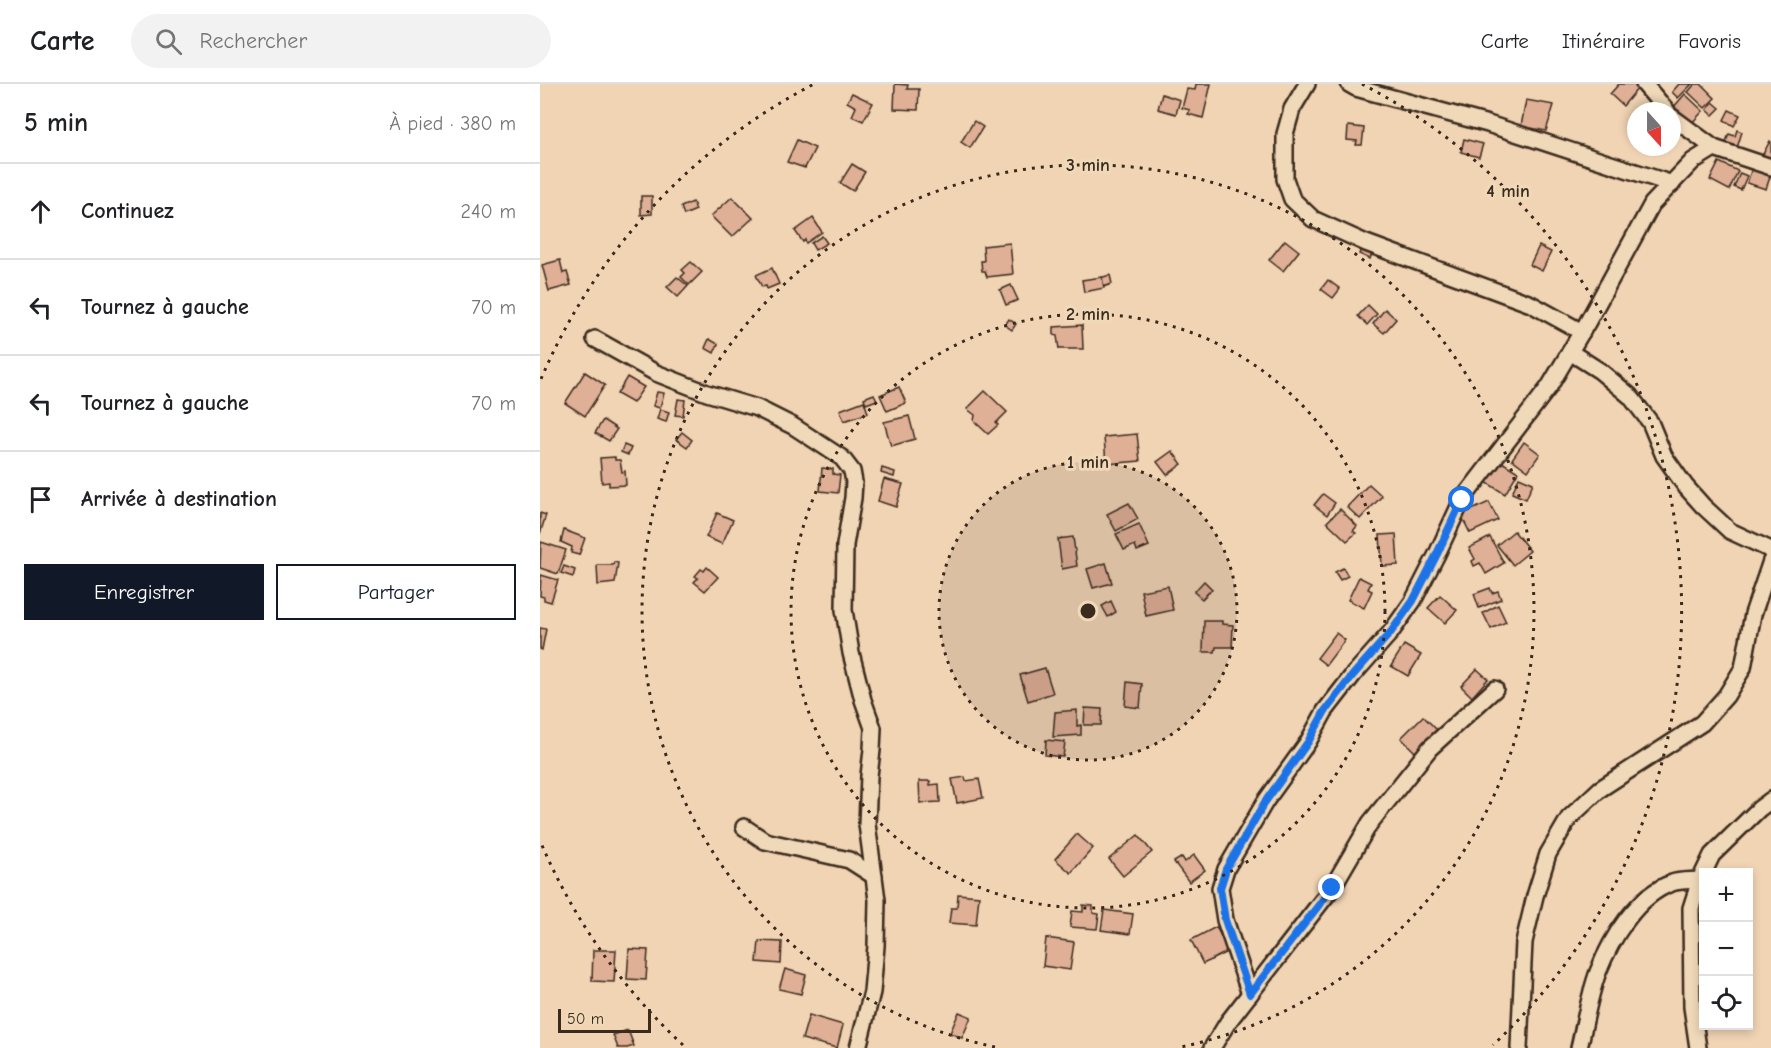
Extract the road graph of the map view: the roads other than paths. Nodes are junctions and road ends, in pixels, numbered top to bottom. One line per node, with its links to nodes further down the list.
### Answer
1 (1307, 84): 9 (street)
2 (1349, 84): 8 (street)
3 (1644, 84): 4 (street)
4 (1659, 102)
5 (1681, 124): 6 (street)
6 (1714, 148): 7 (street); 8 (street)
7 (1771, 167)
8 (1672, 184): 9 (street)
9 (1582, 332): 11 (street)
10 (595, 339): 18 (street)
11 (1570, 352): 12 (street); 21 (street)
12 (1771, 550)
13 (1771, 561): 24 (street)
14 (1495, 688): 21 (street)
15 (1771, 800): 17 (street)
16 (744, 826): 18 (street)
17 (1706, 868)
18 (874, 876): 22 (street)
19 (1699, 880): 25 (street)
20 (1699, 883): 26 (street)
21 (1250, 994): 23 (street)
22 (858, 1048)
23 (1212, 1048)
24 (1519, 1048)
25 (1579, 1048)
26 (1698, 1048)

